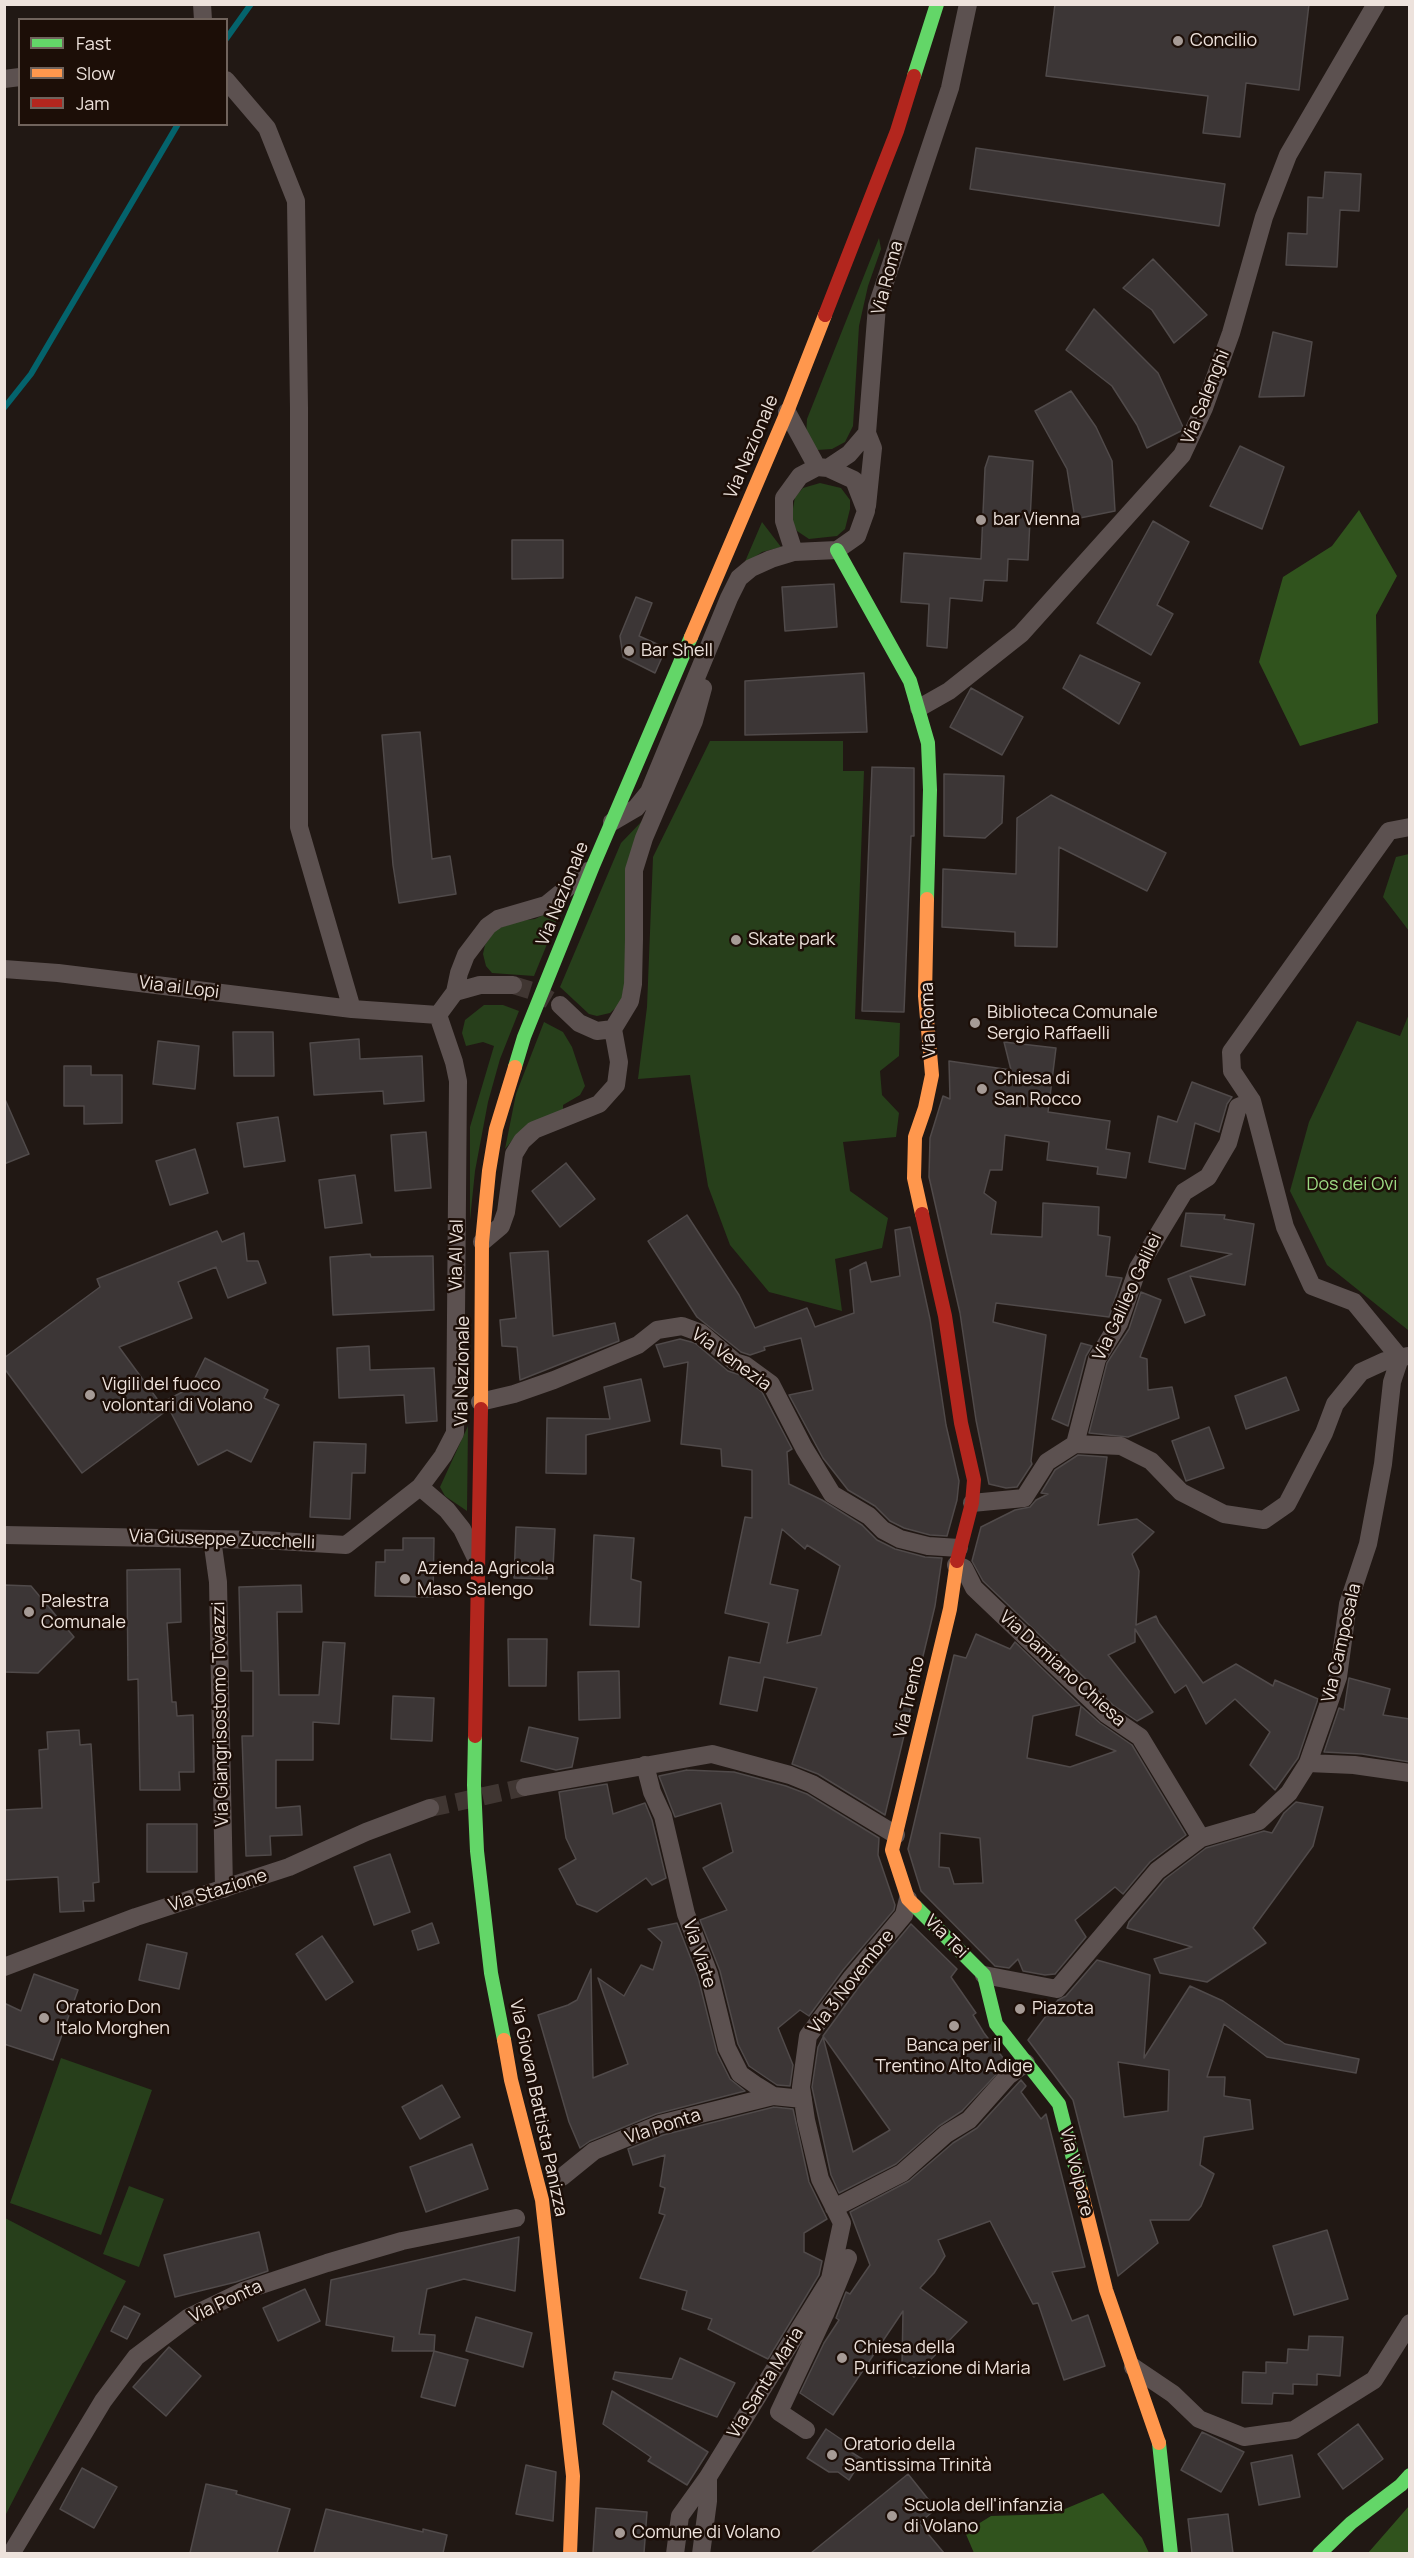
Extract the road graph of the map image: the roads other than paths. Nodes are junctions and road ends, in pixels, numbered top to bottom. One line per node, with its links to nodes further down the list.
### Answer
1 (937, 4): 5 (main road, Via Nazionale)
2 (968, 4): 6 (street, Via Roma)
3 (1376, 4): 12 (street, Via Salenghi)
4 (228, 81): 20 (street)
5 (787, 412): 7 (street); 13 (main road, Via Nazionale)
6 (867, 433): 7 (street); 8 (street, Via Roma)
7 (822, 468): 8 (street); 10 (street)
8 (866, 511): 9 (street)
9 (837, 550): 10 (street); 12 (main road, Via Roma)
10 (794, 552): 11 (street)
11 (706, 655): 13 (street); 22 (street)
12 (919, 708): 29 (main road, Via Roma)
13 (612, 822): 15 (main road, Via Nazionale)
14 (1410, 826): 23 (street)
15 (593, 866): 18 (street); 24 (main road, Via Nazionale)
16 (4, 969): 20 (street, Via ai Lopi)
17 (513, 985): 18 (street)
18 (455, 992): 21 (street)
19 (560, 1005): 22 (street)
20 (352, 1009): 21 (street, Via ai Lopi)
21 (438, 1015): 28 (street, Via Al Val)
22 (613, 1029): 24 (street)
23 (1252, 1101): 25 (street); 27 (street, Via Galileo Galilei)
24 (482, 1242): 26 (main road, Via Nazionale)
25 (1405, 1357): 27 (street); 34 (street, Via Camposala)
26 (480, 1402): 32 (street, Via Venezia); 33 (main road, Via Nazionale)
27 (1075, 1444): 29 (street)
28 (420, 1488): 31 (street, Via Giuseppe Zucchelli); 33 (street)
29 (972, 1503): 32 (main road, Via Trento)
30 (4, 1535): 31 (street, Via Giuseppe Zucchelli)
31 (212, 1539): 42 (street, Via Giangrisostomo Tovazzi)
32 (958, 1557): 39 (main road, Via Trento); 40 (street, Via Damiano Chiesa)
33 (480, 1566): 41 (main road, Via Nazionale)
34 (1308, 1763): 36 (street); 40 (street, Via Camposala)
35 (645, 1766): 37 (street); 39 (street); 47 (street, Via Viate)
36 (1410, 1773)
37 (525, 1787)
38 (430, 1809): 42 (street, Via Stazione)
39 (896, 1835): 43 (main road, Via Trento)
40 (1201, 1838): 45 (street, Via Camposala)
41 (477, 1851): 59 (main road, Via Giovan Battista Panizza)
42 (224, 1889): 44 (street, Via Stazione)
43 (908, 1899): 45 (main road, Via Tei); 48 (street, Via 3 Novembre)
44 (4, 1967)
45 (984, 1975): 46 (main road)
46 (1026, 2063): 50 (street); 54 (main road, Via Volpare)
47 (773, 2096): 48 (street, Via Viate); 49 (street, VIa Ponta)
48 (803, 2099): 50 (street, Via 3 Novembre)
49 (562, 2177)
50 (834, 2208): 57 (street, Via Santa Maria)
51 (516, 2218): 58 (street, Via Ponta)
52 (848, 2258): 55 (street)
53 (1410, 2323): 54 (street)
54 (1133, 2367): 62 (main road, Via Volpare)
55 (806, 2430)
56 (1410, 2475): 63 (main road)
57 (708, 2477): 60 (street, Via Santa Maria); 61 (street)
58 (12, 2553)
59 (570, 2553)
60 (675, 2553)
61 (701, 2553)
62 (1171, 2553)
63 (1319, 2553)

